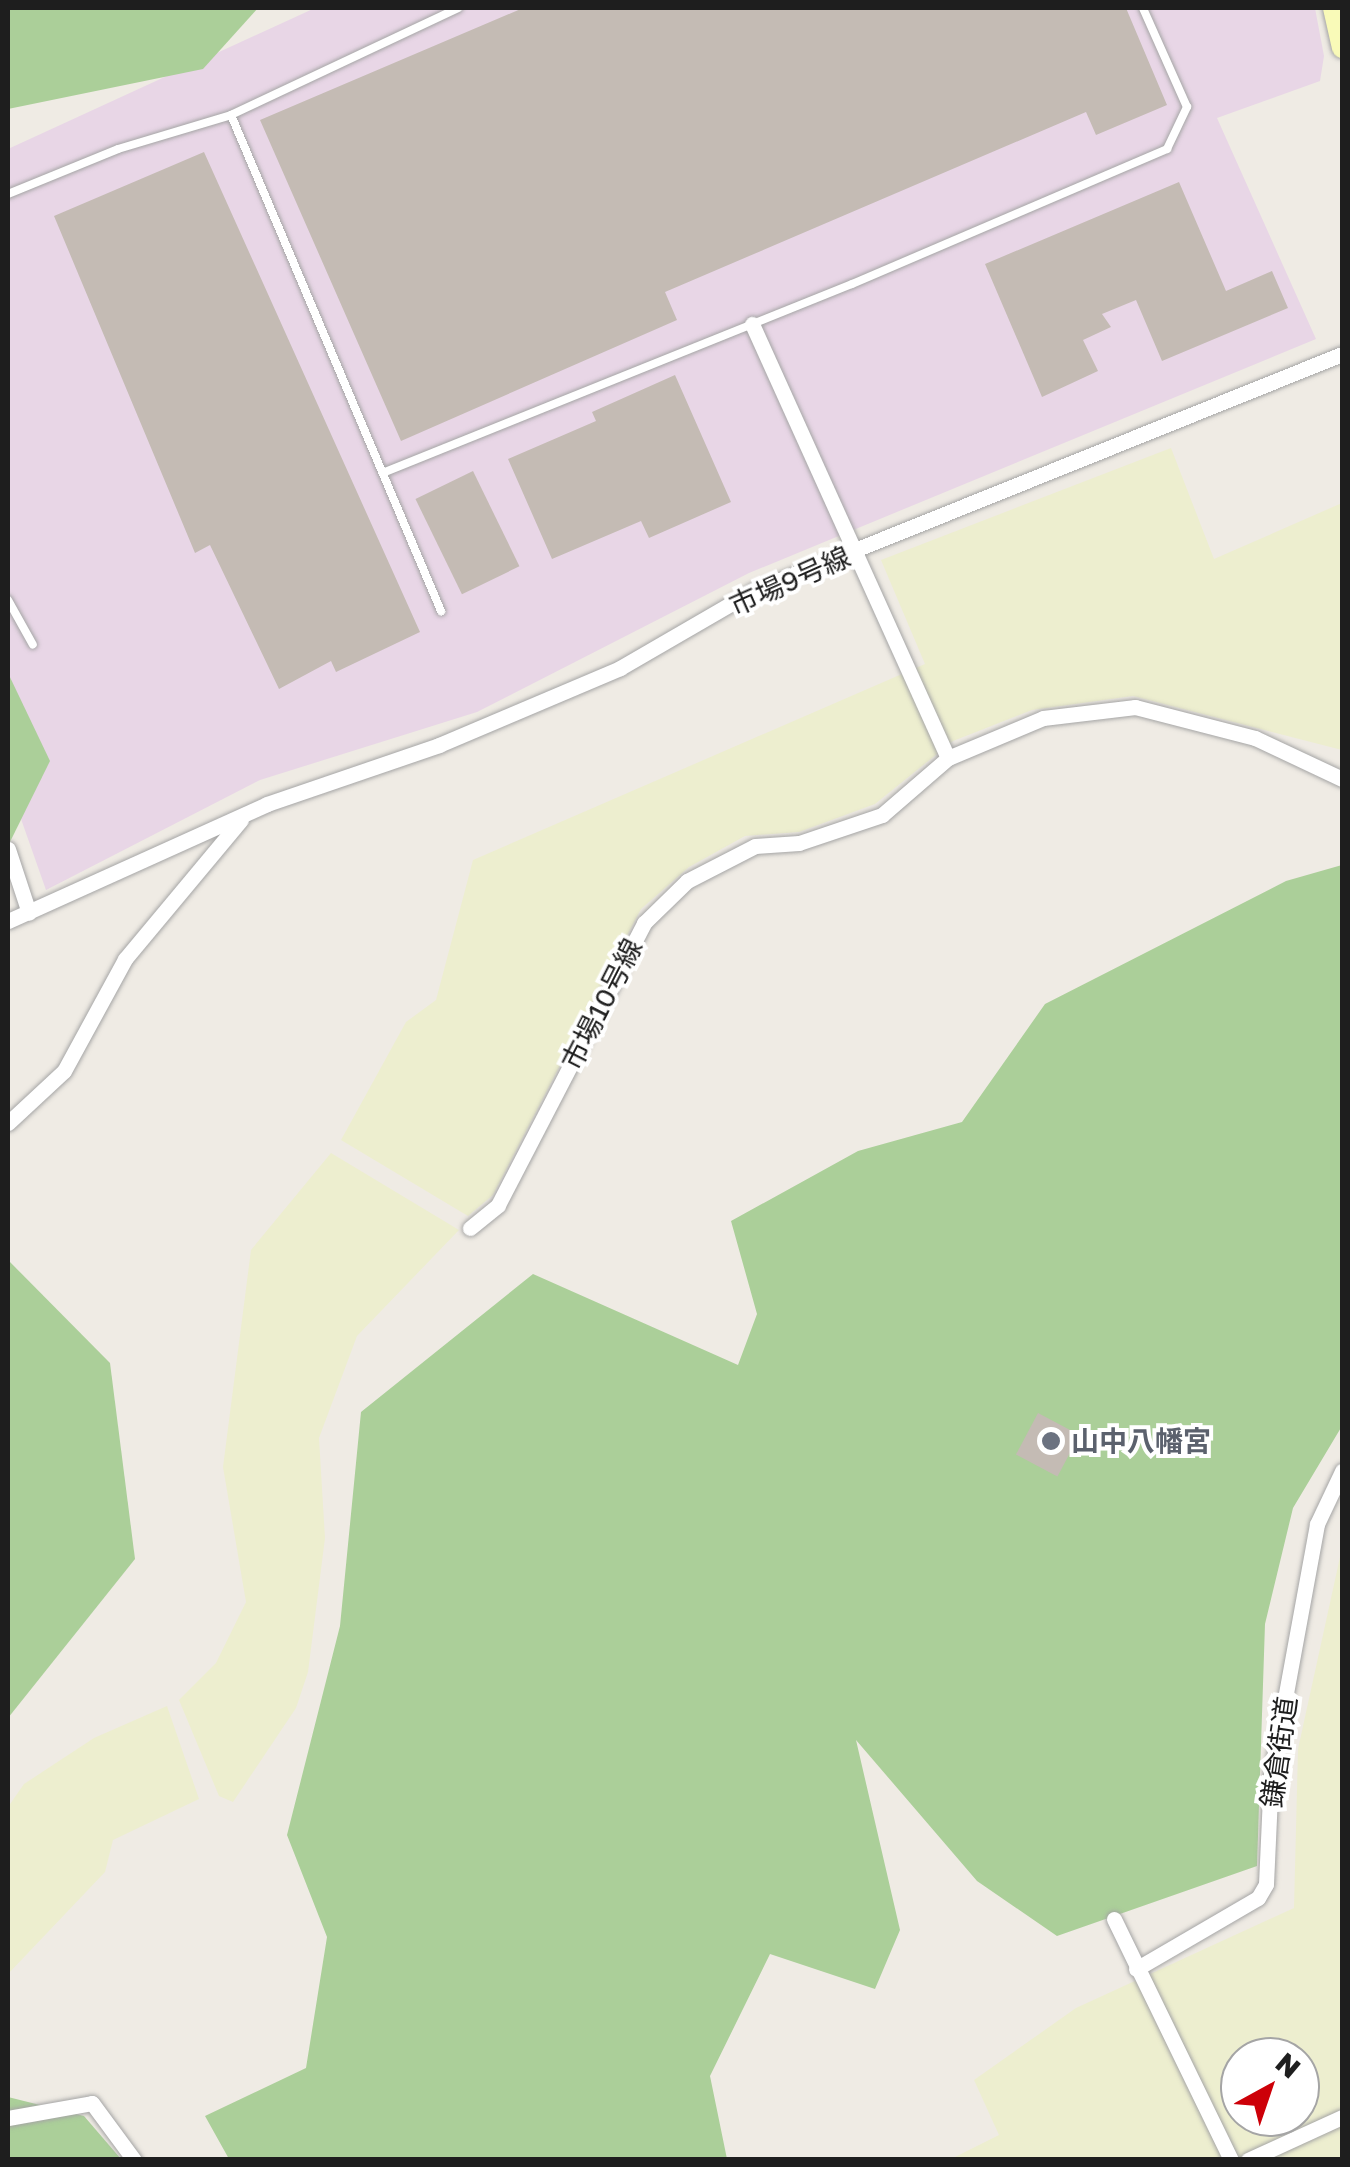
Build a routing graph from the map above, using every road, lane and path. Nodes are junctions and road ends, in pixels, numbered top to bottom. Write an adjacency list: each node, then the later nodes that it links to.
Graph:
1 (458, 8): 5 (lane)
2 (1143, 8): 7 (lane)
3 (1333, 8): 4 (main road)
4 (1342, 48)
5 (231, 115): 6 (lane); 9 (lane)
6 (8, 194)
7 (752, 324): 9 (lane); 10 (street)
8 (1342, 354): 10 (street, 市場9号線)
9 (384, 472): 12 (lane)
10 (857, 552): 14 (street); 16 (street, 市場9号線)
11 (8, 600): 13 (lane)
12 (441, 611)
13 (33, 645)
14 (948, 758): 15 (street, 市場10号線); 21 (street, 市場10号線)
15 (1342, 779)
16 (243, 817): 18 (street, 市場9号線); 20 (street)
17 (8, 849): 18 (street)
18 (30, 913): 19 (street, 市場9号線)
19 (8, 921)
20 (8, 1123)
21 (470, 1228)
22 (1342, 1471): 24 (street, 鎌倉街道)
23 (1114, 1919): 24 (street)
24 (1136, 1969): 28 (street)
25 (1342, 2117): 29 (street)
26 (8, 2118): 27 (street)
27 (134, 2160)
28 (1231, 2160)
29 (1248, 2160)

